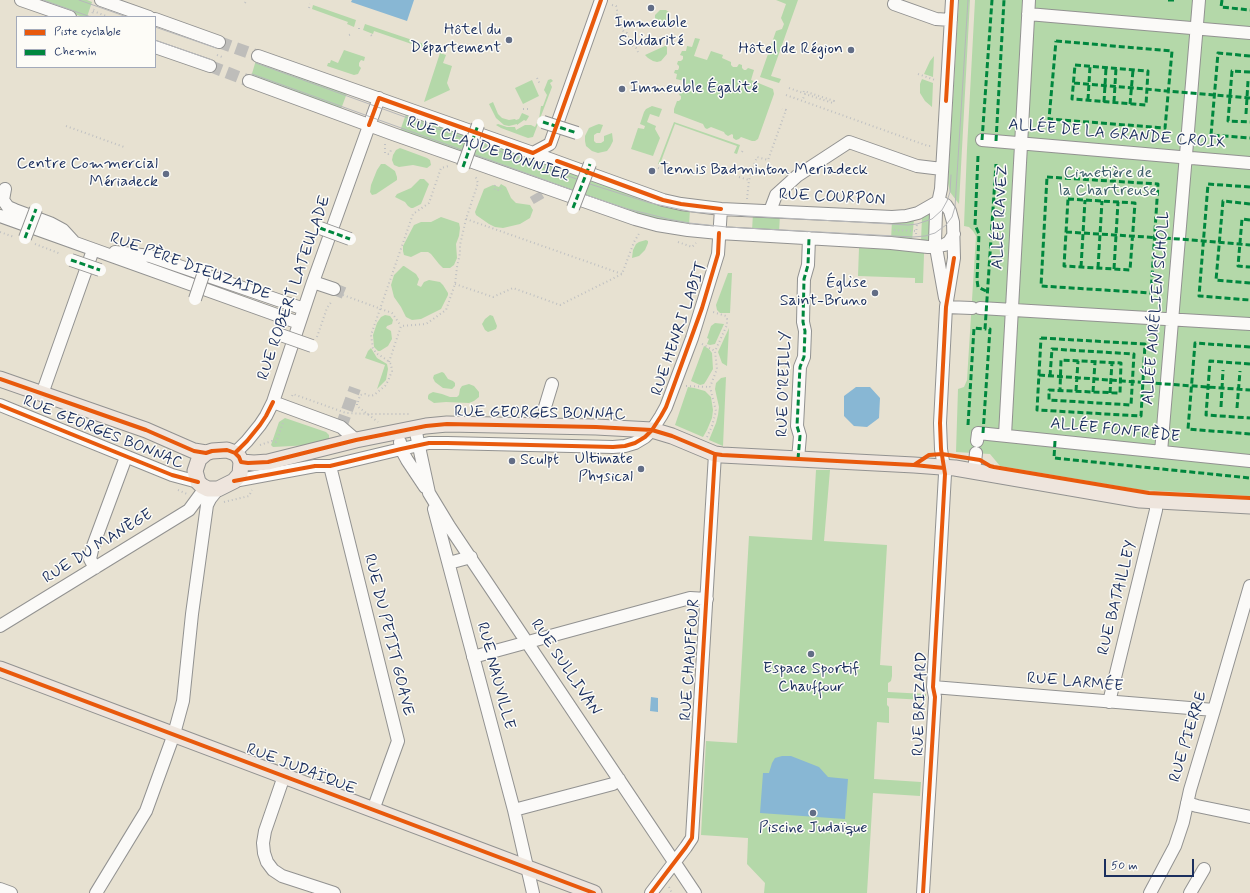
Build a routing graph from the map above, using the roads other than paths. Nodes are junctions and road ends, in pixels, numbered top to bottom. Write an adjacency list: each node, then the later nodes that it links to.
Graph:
1 (21, 0): 9 (street)
2 (101, 0): 10 (street)
3 (952, 0): 12 (street)
4 (1029, 0): 8 (street, ALLÉE RAVEZ)
5 (1199, 0): 13 (street, ALLÉE AURÉLIEN SCHOLL)
6 (607, 3): 27 (street)
7 (894, 4): 12 (street)
8 (1028, 14): 13 (street); 26 (street, ALLÉE RAVEZ)
9 (66, 16)
10 (146, 16)
11 (156, 19): 15 (street)
12 (951, 20): 34 (street)
13 (1197, 28): 14 (street); 29 (street, ALLÉE AURÉLIEN SCHOLL)
14 (1250, 33)
15 (218, 42)
16 (156, 47): 18 (street)
17 (258, 56): 20 (street, RUE CLAUDE BONNIER)
18 (210, 66)
19 (249, 81): 22 (street, RUE CLAUDE BONNIER)
20 (378, 98): 22 (street, RUE ROBERT LATEULADE); 28 (street, RUE CLAUDE BONNIER)
21 (543, 122): 24 (street, bridge)
22 (369, 125): 43 (street, RUE CLAUDE BONNIER); 54 (street, RUE ROBERT LATEULADE)
23 (478, 125): 33 (street, bridge)
24 (577, 134)
25 (982, 140): 26 (street, ALLÉE DE LA GRANDE CROIX)
26 (1021, 143): 29 (street, ALLÉE DE LA GRANDE CROIX); 59 (street, ALLÉE RAVEZ)
27 (550, 144): 28 (street); 30 (street)
28 (534, 153): 30 (street, RUE CLAUDE BONNIER)
29 (1186, 157): 31 (street, ALLÉE DE LA GRANDE CROIX); 60 (street, ALLÉE AURÉLIEN SCHOLL)
30 (557, 161): 39 (street, RUE CLAUDE BONNIER)
31 (1250, 163)
32 (590, 164): 37 (street, bridge)
33 (463, 167)
34 (942, 169): 36 (street); 40 (street)
35 (5, 189): 48 (street)
36 (938, 201): 40 (street, RUE COURPON); 44 (street); 49 (street)
37 (573, 208)
38 (36, 209): 47 (street, bridge)
39 (721, 209): 40 (street, RUE COURPON); 43 (street, RUE HENRI LABIT)
40 (770, 211)
41 (2, 215): 48 (street, RUE PÈRE DIEUZAIDE)
42 (320, 228): 46 (street, bridge)
43 (720, 233): 45 (street); 72 (street, RUE HENRI LABIT)
44 (954, 234): 49 (street); 57 (street)
45 (809, 238): 49 (street); 83 (street, RUE O'REILLY)
46 (350, 239)
47 (26, 240)
48 (75, 243): 50 (street, RUE PÈRE DIEUZAIDE)
49 (935, 247): 57 (street)
50 (94, 250): 58 (street, RUE PÈRE DIEUZAIDE); 61 (street, RUE PÈRE DIEUZAIDE); 67 (street)
51 (67, 257): 53 (street, bridge)
52 (205, 269): 56 (street, bridge)
53 (100, 270)
54 (314, 282): 55 (street); 58 (street, RUE ROBERT LATEULADE)
55 (335, 294)
56 (195, 299)
57 (946, 307): 59 (street); 86 (street, RUE BRIZARD)
58 (304, 309): 61 (street, RUE ROBERT LATEULADE)
59 (1012, 310): 60 (street); 74 (street, ALLÉE RAVEZ)
60 (1172, 320): 62 (street); 79 (street, ALLÉE AURÉLIEN SCHOLL)
61 (299, 323): 68 (street, RUE ROBERT LATEULADE)
62 (1250, 324)
63 (275, 333): 64 (street, bridge)
64 (312, 346)
65 (0, 379): 67 (main road, RUE GEORGES BONNAC)
66 (552, 384): 71 (street)
67 (42, 394): 80 (main road, RUE GEORGES BONNAC)
68 (273, 402): 75 (street); 82 (street, RUE ROBERT LATEULADE)
69 (0, 404): 81 (street, RUE GEORGES BONNAC)
70 (416, 421): 71 (main road, RUE GEORGES BONNAC); 73 (main road, RUE GEORGES BONNAC); 76 (street, RUE SULLIVAN)
71 (546, 426): 72 (main road, RUE GEORGES BONNAC)
72 (652, 430): 76 (street, RUE GEORGES BONNAC); 78 (main road, RUE GEORGES BONNAC)
73 (397, 431): 75 (main road, RUE GEORGES BONNAC); 77 (street, RUE SULLIVAN)
74 (1005, 436): 79 (street, ALLÉE FONFRÈDE); 87 (street, ALLÉE FONFRÈDE)
75 (356, 440): 82 (main road, RUE GEORGES BONNAC)
76 (419, 445): 77 (street, RUE GEORGES BONNAC); 90 (street, RUE SULLIVAN)
77 (402, 449): 85 (street, RUE GEORGES BONNAC); 90 (street, RUE SULLIVAN)
78 (708, 451): 83 (main road, RUE GEORGES BONNAC); 97 (street, RUE CHAUFFOUR)
79 (1161, 452): 84 (street, ALLÉE FONFRÈDE)
80 (206, 453): 82 (main road); 89 (main road)
81 (126, 457): 89 (street, RUE GEORGES BONNAC); 95 (street)
82 (238, 457): 88 (main road)
83 (798, 459): 86 (main road, RUE GEORGES BONNAC)
84 (1250, 461)
85 (330, 466): 88 (street, RUE GEORGES BONNAC); 109 (street, RUE DU PETIT GOAVE)
86 (944, 468): 87 (main road, RUE GEORGES BONNAC); 102 (street, RUE BRIZARD)
87 (974, 472): 91 (main road, RUE GEORGES BONNAC)
88 (234, 481): 89 (main road)
89 (208, 486): 95 (street, RUE DU MANÈGE); 105 (street)
90 (429, 493): 93 (street, RUE SULLIVAN); 94 (street, RUE NAUVILLE)
91 (1156, 501): 92 (main road, RUE GEORGES BONNAC); 103 (street, RUE BATAILLEY)
92 (1250, 506)
93 (471, 557): 94 (street); 99 (street, RUE SULLIVAN)
94 (449, 563): 100 (street, RUE NAUVILLE)
95 (95, 568): 98 (street, RUE DU MANÈGE)
96 (1250, 586): 104 (street, RUE PIERRE)
97 (706, 598): 99 (street); 112 (street, RUE CHAUFFOUR)
98 (0, 626)
99 (529, 642): 100 (street); 107 (street, RUE SULLIVAN)
100 (474, 657): 110 (street, RUE NAUVILLE)
101 (0, 669): 105 (main road, RUE JUDAÏQUE)
102 (933, 688): 103 (street, RUE LARMÉE); 123 (street, RUE BRIZARD)
103 (1109, 702): 104 (street, RUE LARMÉE)
104 (1214, 710): 108 (street, RUE PIERRE)
105 (174, 734): 106 (main road, RUE JUDAÏQUE); 117 (street)
106 (284, 776): 109 (main road, RUE JUDAÏQUE); 118 (street)
107 (619, 780): 110 (street); 112 (street, RUE SULLIVAN)
108 (1187, 802): 111 (street); 124 (street, RUE PIERRE)
109 (373, 810): 113 (main road, RUE JUDAÏQUE)
110 (514, 810): 113 (street, RUE NAUVILLE)
111 (1250, 817)
112 (675, 861): 121 (street, RUE CHAUFFOUR); 122 (street, RUE SULLIVAN)
113 (528, 868): 119 (street, RUE NAUVILLE); 120 (main road, RUE JUDAÏQUE)
114 (1204, 869): 125 (street)
115 (0, 889): 116 (street)
116 (11, 893)
117 (96, 893)
118 (334, 893)
119 (533, 893)
120 (594, 893)
121 (651, 893)
122 (695, 893)
123 (923, 893)
124 (1150, 893)
125 (1190, 893)

